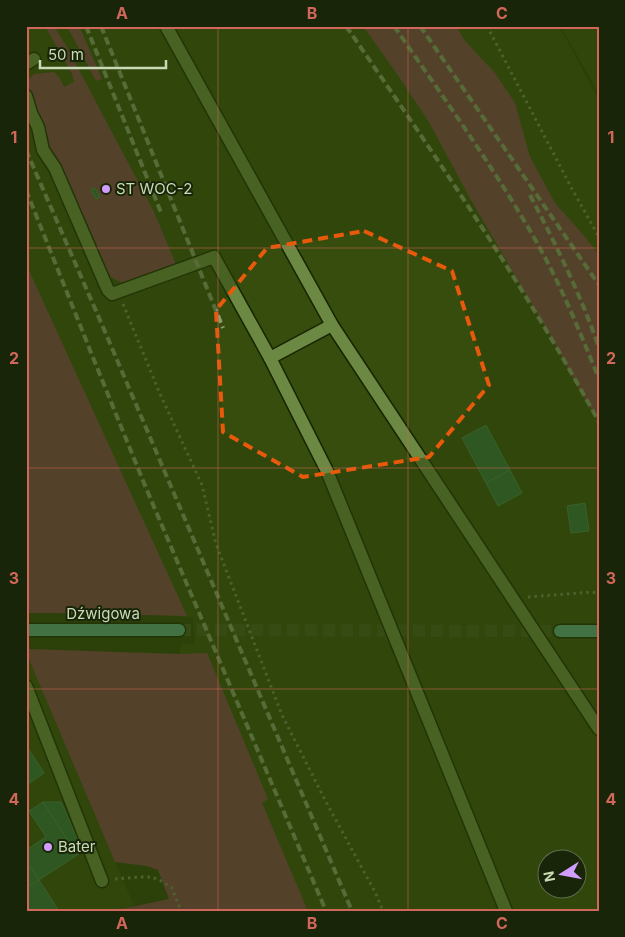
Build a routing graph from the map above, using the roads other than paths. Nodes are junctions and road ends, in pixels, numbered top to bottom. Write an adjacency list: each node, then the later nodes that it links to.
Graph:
1 (166, 26): 3 (lane)
2 (26, 96): 4 (lane)
3 (332, 325): 4 (lane); 10 (lane)
4 (270, 358): 12 (lane)
5 (26, 630): 6 (main road, Dźwigowa)
6 (179, 630)
7 (560, 631): 8 (main road)
8 (599, 631)
9 (26, 686): 11 (lane)
10 (599, 729)
11 (102, 881)
12 (506, 911)

